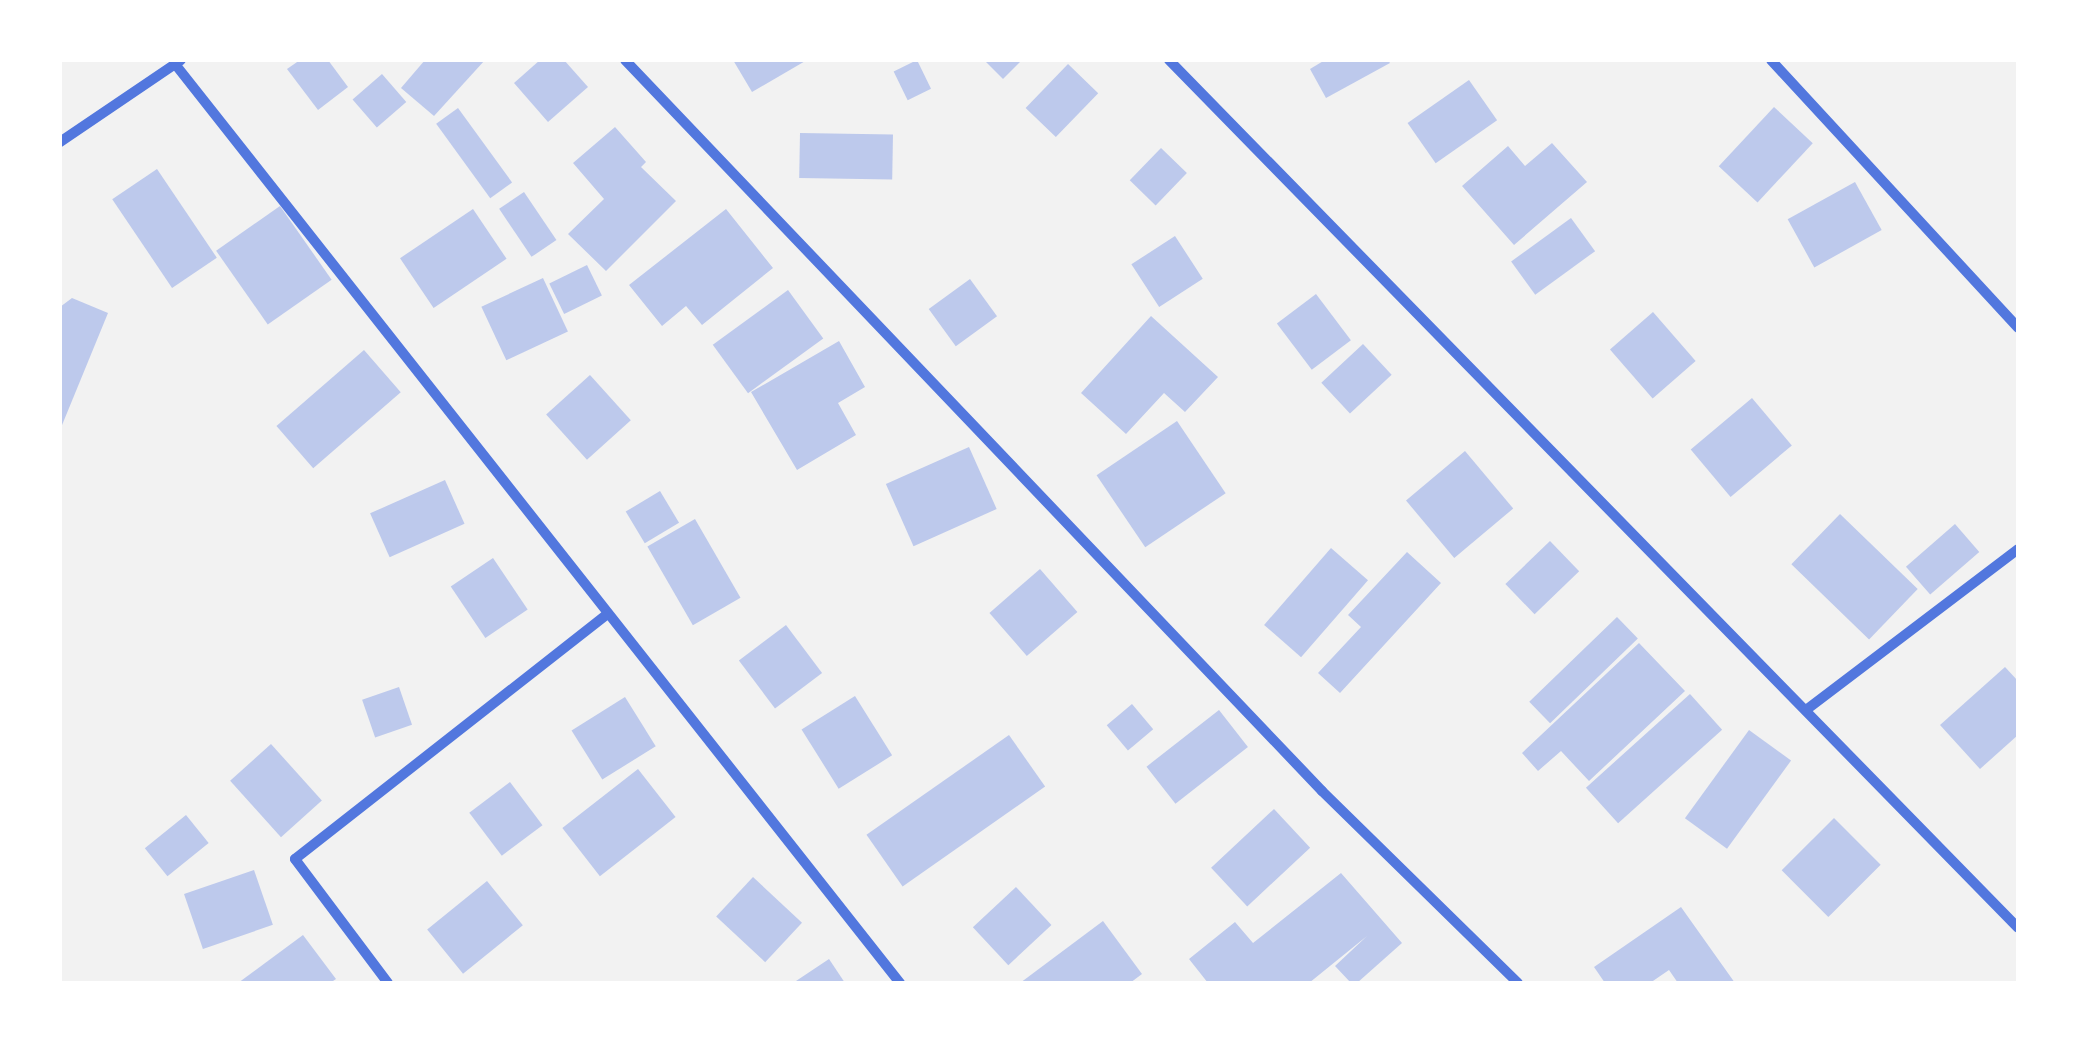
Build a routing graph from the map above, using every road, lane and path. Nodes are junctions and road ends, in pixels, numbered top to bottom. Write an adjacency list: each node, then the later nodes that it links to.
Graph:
1 (625, 60): 13 (street)
2 (1169, 60): 9 (street)
3 (1771, 60): 6 (street)
4 (178, 62): 5 (street); 8 (street)
5 (60, 142)
6 (2018, 328)
7 (2018, 549): 9 (street)
8 (608, 614): 11 (street); 12 (street)
9 (1806, 710): 10 (street)
10 (2018, 928)
11 (388, 983)
12 (900, 983)
13 (1518, 983)

